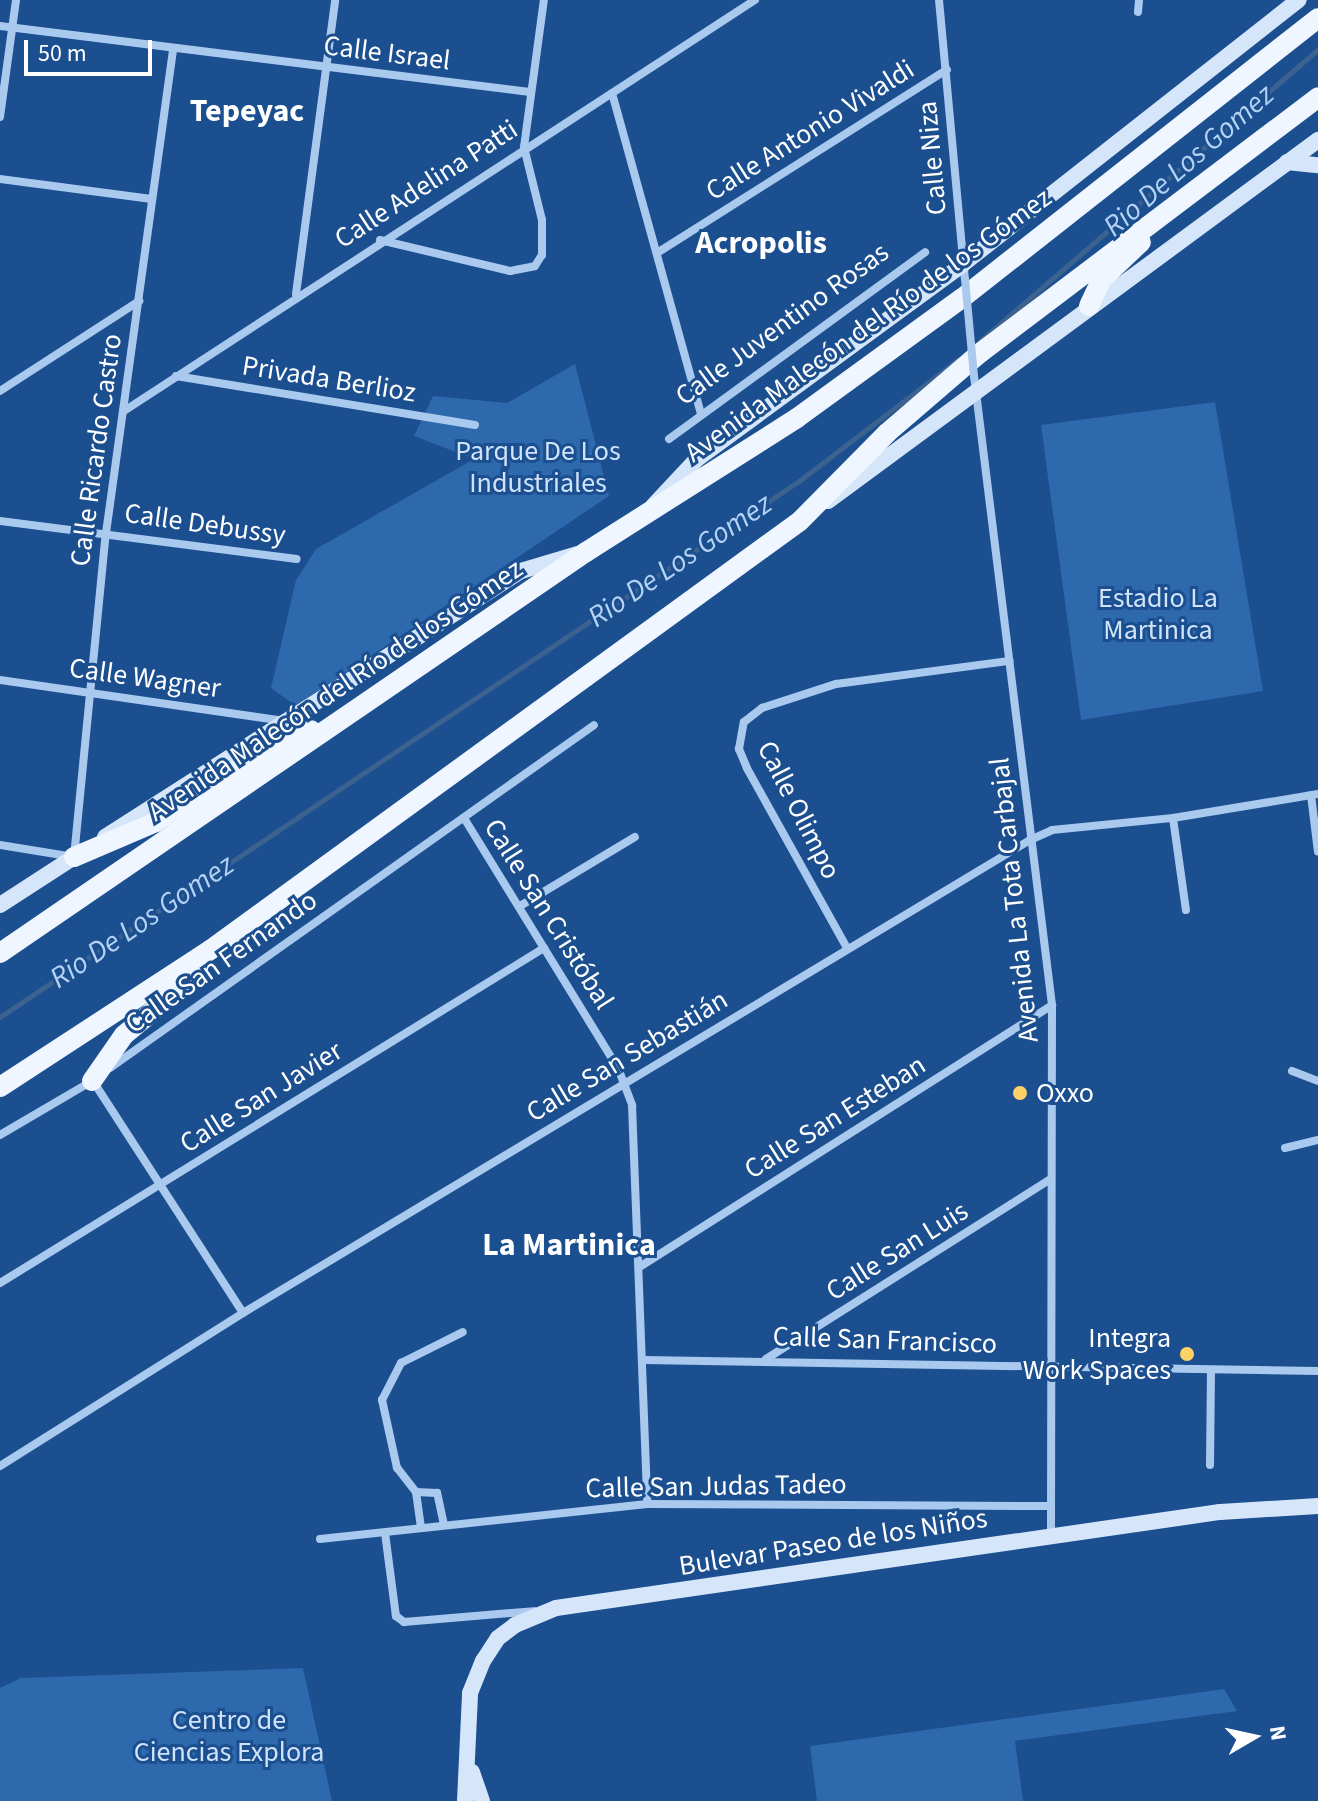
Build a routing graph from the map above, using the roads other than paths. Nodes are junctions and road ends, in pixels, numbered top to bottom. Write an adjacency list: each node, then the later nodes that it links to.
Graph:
1 (16, 0): 11 (street)
2 (335, 0): 13 (street)
3 (544, 0): 15 (street)
4 (755, 0): 16 (street, Calle Adelina Patti)
5 (939, 0): 14 (street, Calle Niza)
6 (1139, 0): 8 (street)
7 (1299, 0): 30 (street, Avenida Malecón del Río de los Gómez)
8 (1138, 12)
9 (1318, 18): 41 (main road, Avenida Malecón del Río de los Gómez)
10 (0, 26): 11 (street, Calle Israel)
11 (12, 28): 12 (street, Calle Israel); 19 (street)
12 (173, 50): 13 (street, Calle Israel); 26 (street, Calle Ricardo Castro)
13 (326, 68): 15 (street, Calle Israel); 31 (street)
14 (947, 70): 29 (street, Calle Antonio Vivaldi); 30 (street, Calle Niza)
15 (530, 92): 21 (street)
16 (612, 93): 21 (street, Calle Adelina Patti); 29 (street)
17 (1318, 97): 43 (main road)
18 (1318, 110): 33 (main road)
19 (0, 117)
20 (1318, 140): 23 (street)
21 (524, 147): 27 (street, Calle Adelina Patti); 27 (street)
22 (1318, 156): 23 (street)
23 (1287, 162): 24 (street); 33 (street)
24 (1318, 165)
25 (0, 179): 26 (street)
26 (152, 199): 32 (street, Calle Ricardo Castro)
27 (380, 240): 31 (street, Calle Adelina Patti)
28 (925, 252): 38 (street, Calle Juventino Rosas)
29 (657, 253): 38 (street)
30 (964, 272): 35 (street, Avenida La Tota Carbajal, bridge); 41 (street, Calle Juventino Rosas)
31 (296, 294): 34 (street, Calle Adelina Patti)
32 (139, 301): 36 (street); 37 (street, Calle Ricardo Castro)
33 (1089, 306): 35 (street)
34 (176, 376): 37 (street, Calle Adelina Patti); 39 (street, Privada Berlioz)
35 (974, 384): 43 (street); 47 (street, Avenida La Tota Carbajal)
36 (0, 391)
37 (124, 411): 44 (street, Calle Ricardo Castro)
38 (701, 415): 40 (street, Calle Juventino Rosas)
39 (475, 425)
40 (669, 439)
41 (647, 513): 45 (main road, Avenida Malecón del Río de los Gómez)
42 (0, 521): 44 (street, Calle Debussy)
43 (800, 521): 66 (main road)
44 (106, 533): 46 (street, Calle Debussy); 49 (street, Calle Ricardo Castro)
45 (586, 552): 50 (street); 52 (main road, Avenida Malecón del Río de los Gómez)
46 (297, 559)
47 (1009, 661): 57 (street, Avenida La Tota Carbajal); 65 (street, Calle Olimpo)
48 (0, 680): 49 (street, Calle Wagner)
49 (87, 691): 50 (street, Calle Wagner); 60 (street, Calle Ricardo Castro)
50 (284, 721): 60 (street)
51 (594, 725): 54 (street, Calle San Fernando)
52 (331, 727): 60 (main road); 67 (main road, Avenida Malecón del Río de los Gómez)
53 (1314, 794): 55 (street, Calle San Sebastián); 59 (street)
54 (464, 818): 62 (street, Calle San Cristóbal); 70 (street, Calle San Fernando)
55 (1173, 818): 57 (street, Calle San Sebastián); 63 (street)
56 (635, 837): 62 (street)
57 (1030, 840): 65 (street, Calle San Sebastián); 68 (street, Avenida La Tota Carbajal)
58 (0, 845): 60 (street)
59 (1318, 852)
60 (74, 857): 61 (street)
61 (0, 905)
62 (520, 906): 64 (street, Calle San Cristóbal)
63 (1186, 910)
64 (544, 948): 72 (street, Calle San Cristóbal); 78 (street, Calle San Javier)
65 (847, 948): 72 (street, Calle San Sebastián)
66 (210, 950): 70 (main road); 73 (main road)
67 (0, 953)
68 (1052, 1005): 77 (street, Avenida La Tota Carbajal); 79 (street, Calle San Esteban)
69 (1292, 1071): 71 (street)
70 (92, 1081): 74 (street, Calle San Fernando); 78 (street)
71 (1318, 1081)
72 (626, 1083): 79 (street, Calle San Cristóbal); 81 (street, Calle San Sebastián)
73 (0, 1087)
74 (0, 1135)
75 (1318, 1140): 76 (street)
76 (1285, 1148)
77 (1051, 1179): 83 (street, Calle San Luis); 85 (street, Avenida La Tota Carbajal)
78 (160, 1185): 80 (street, Calle San Javier); 81 (street)
79 (641, 1266): 84 (street, Calle San Cristóbal)
80 (0, 1283)
81 (243, 1313): 89 (street, Calle San Sebastián)
82 (463, 1332): 90 (street)
83 (765, 1359): 84 (street, Calle San Francisco); 85 (street, Calle San Francisco)
84 (644, 1360): 91 (street, Calle San Cristóbal)
85 (1050, 1367): 86 (street, Calle San Francisco); 92 (street, Avenida La Tota Carbajal)
86 (1211, 1370): 87 (street, Calle San Francisco); 88 (street)
87 (1318, 1371)
88 (1210, 1465)
89 (0, 1466)
90 (416, 1492): 94 (street); 95 (street)
91 (647, 1504): 92 (street, Calle San Judas Tadeo); 94 (street, Calle San Judas Tadeo)
92 (1049, 1506): 97 (street, Avenida La Tota Carbajal)
93 (1318, 1506): 97 (street, Bulevar Paseo de los Niños)
94 (444, 1525): 95 (street, Calle San Judas Tadeo)
95 (421, 1528): 96 (street, Calle San Judas Tadeo)
96 (385, 1533): 98 (street, Calle San Judas Tadeo); 99 (street)
97 (1051, 1535): 99 (street, Bulevar Paseo de los Niños)
98 (320, 1539)
99 (556, 1608): 100 (street, Bulevar Paseo de los Niños)
100 (471, 1767): 101 (street, Bulevar Paseo de los Niños); 102 (street, Bulevar Paseo de los Niños)
101 (465, 1801)
102 (482, 1801)

